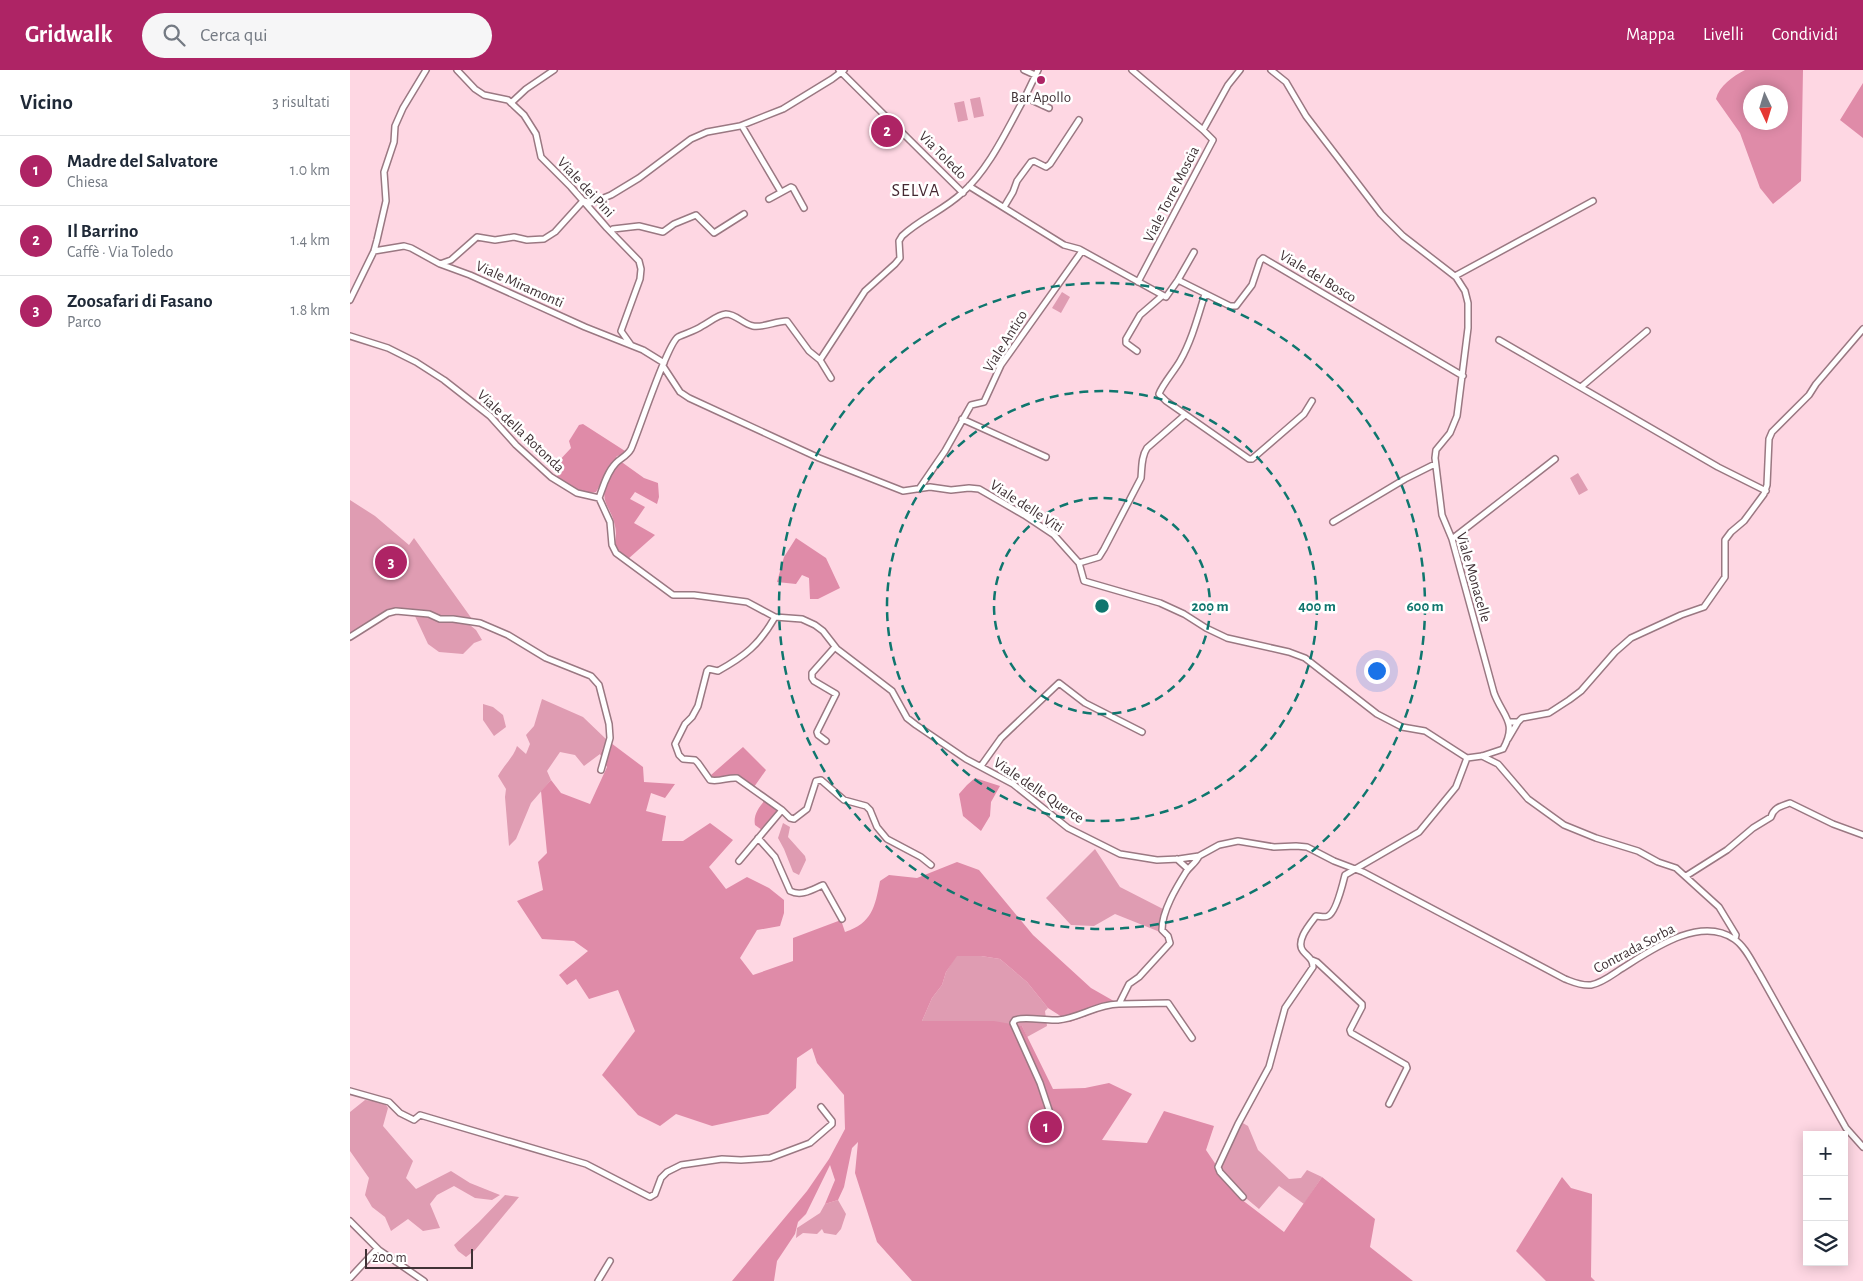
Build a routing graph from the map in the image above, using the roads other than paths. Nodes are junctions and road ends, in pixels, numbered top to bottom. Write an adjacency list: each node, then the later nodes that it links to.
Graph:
1 (426, 70): 26 (street)
2 (457, 70): 11 (street, Viale dei Pini)
3 (554, 70): 11 (street)
4 (1024, 70): 9 (street)
5 (1132, 70): 15 (street)
6 (1240, 70): 15 (street, Viale Torre Moscia)
7 (1271, 70): 30 (street)
8 (841, 71): 14 (street); 18 (street, Via Toledo)
9 (1036, 73): 10 (street)
10 (1026, 98): 12 (street); 16 (street)
11 (511, 103): 20 (street, Viale dei Pini)
12 (1049, 108)
13 (1079, 120): 22 (street)
14 (742, 126): 17 (street); 20 (street)
15 (1203, 130): 32 (street, Viale Torre Moscia)
16 (969, 186): 18 (street); 22 (street)
17 (781, 192): 19 (street); 23 (street)
18 (963, 193): 44 (street)
19 (769, 199)
20 (584, 201): 25 (street, Viale dei Pini); 29 (street)
21 (1593, 201): 30 (street)
22 (1004, 207): 27 (street)
23 (804, 208)
24 (744, 214): 25 (street)
25 (611, 232): 42 (street, Viale dei Pini)
26 (374, 251): 29 (street, Viale Miramonti); 34 (street)
27 (1082, 251): 32 (street); 51 (street, Viale Antico)
28 (1194, 252): 31 (street)
29 (440, 264): 42 (street, Viale Miramonti)
30 (1455, 276): 46 (street, Viale Monacelle)
31 (1178, 280): 35 (street, Viale del Bosco); 36 (street)
32 (1138, 282): 36 (street)
33 (350, 286): 34 (street)
34 (357, 287): 37 (street)
35 (1205, 294): 46 (street, Viale del Bosco); 50 (street)
36 (1162, 296): 43 (street)
37 (350, 300)
38 (1863, 330): 56 (street)
39 (1647, 332): 48 (street)
40 (350, 336): 57 (street, Viale della Rotonda)
41 (1499, 340): 48 (street)
42 (631, 345): 45 (street, Viale Miramonti)
43 (1137, 351)
44 (820, 360): 45 (street); 47 (street)
45 (664, 362): 55 (street, Viale delle Viti); 57 (street)
46 (1463, 376): 54 (street, Viale Monacelle)
47 (831, 378)
48 (1581, 387): 56 (street)
49 (1312, 401): 50 (street)
50 (1185, 415): 60 (street)
51 (962, 419): 52 (street); 55 (street, Viale Antico)
52 (1046, 457)
53 (1555, 459): 59 (street)
54 (1435, 464): 58 (street); 59 (street, Viale Monacelle)
55 (919, 489): 60 (street, Viale delle Viti)
56 (1766, 491): 65 (street)
57 (599, 498): 61 (street, Viale delle Querce)
58 (1333, 522)
59 (1452, 539): 64 (street, Viale Monacelle)
60 (1079, 563): 71 (street, Viale delle Viti)
61 (775, 617): 63 (street, Viale delle Querce); 75 (street)
62 (350, 637): 74 (street)
63 (835, 647): 68 (street); 73 (street, Viale delle Querce)
64 (1509, 722): 65 (street); 67 (street)
65 (1518, 722): 67 (street)
66 (1142, 732): 73 (street, Viale delle Querce)
67 (1508, 739): 69 (street)
68 (826, 741)
69 (1503, 749): 70 (street); 72 (street)
70 (1482, 756): 71 (street); 72 (street)
71 (1467, 758): 82 (street)
72 (1498, 764): 84 (street)
73 (981, 766): 79 (street, Viale delle Querce)
74 (600, 770)
75 (782, 810): 77 (street); 81 (street)
76 (1863, 835): 84 (street)
77 (758, 838): 80 (street); 85 (street)
78 (1199, 856): 79 (street, Viale delle Querce); 82 (street, Viale delle Querce); 83 (street)
79 (1177, 859): 83 (street)
80 (739, 861)
81 (931, 865)
82 (1356, 868): 86 (street, Contrada Sorba); 87 (street)
83 (1188, 869): 88 (street)
84 (1686, 876): 86 (street)
85 (842, 919)
86 (1735, 939): 94 (street)
87 (1311, 959): 91 (street); 95 (street)
88 (1119, 1004): 89 (street); 93 (street)
89 (1192, 1038)
90 (350, 1091): 92 (street)
91 (1389, 1104)
92 (821, 1108)
93 (1052, 1119)
94 (1863, 1147)
95 (1243, 1197)
96 (350, 1221): 97 (street)
97 (377, 1248): 99 (street); 100 (street)
98 (610, 1261): 101 (street)
99 (350, 1278)
100 (424, 1281)
101 (598, 1281)

